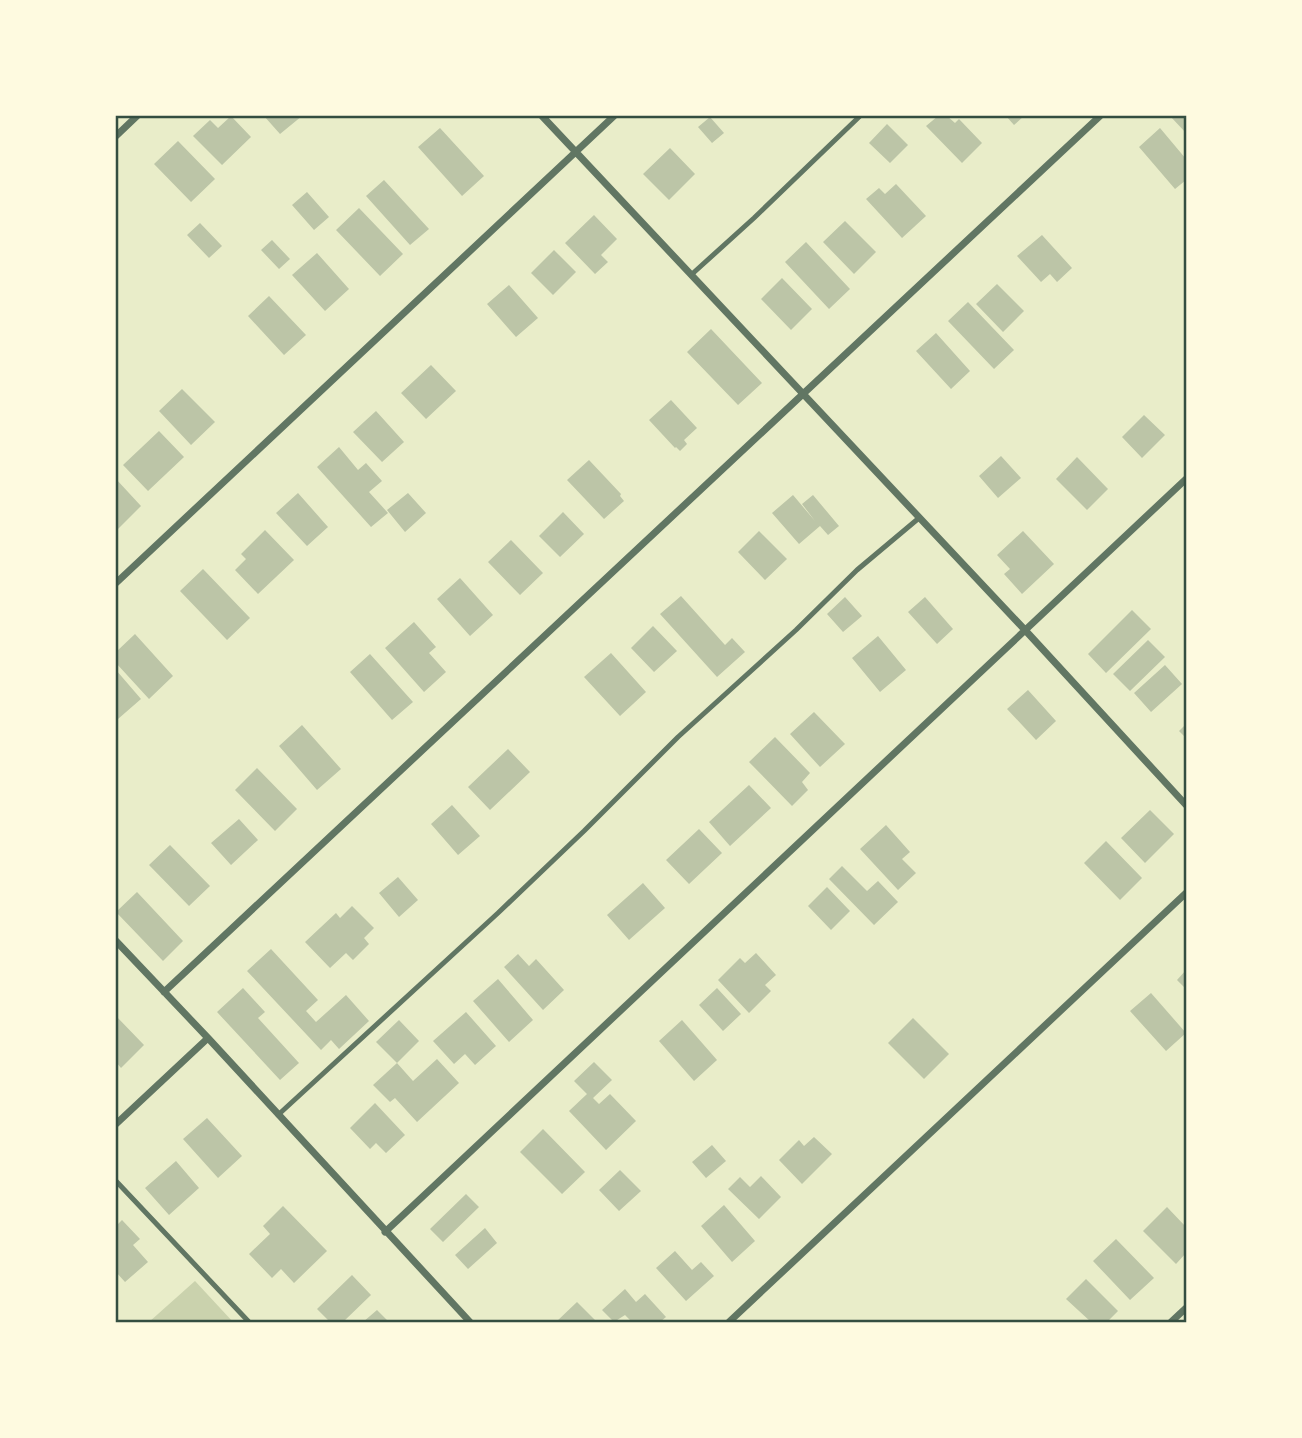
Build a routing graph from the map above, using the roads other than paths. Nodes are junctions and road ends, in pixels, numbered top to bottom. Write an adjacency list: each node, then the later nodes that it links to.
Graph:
1 (137, 116): 6 (street)
2 (542, 116): 7 (street)
3 (614, 116): 7 (street)
4 (860, 116): 8 (lane)
5 (1100, 116): 9 (street)
6 (116, 136)
7 (576, 153): 8 (street); 12 (street)
8 (691, 275): 9 (street)
9 (803, 394): 11 (street); 17 (street)
10 (1186, 479): 13 (street)
11 (919, 518): 13 (street); 19 (lane)
12 (116, 583)
13 (1025, 630): 14 (street); 22 (street)
14 (1186, 805)
15 (1186, 893): 26 (street)
16 (116, 941): 17 (street)
17 (164, 992): 18 (street)
18 (208, 1038): 19 (street); 20 (street)
19 (278, 1115): 22 (street)
20 (116, 1124)
21 (116, 1181): 24 (lane)
22 (385, 1232): 25 (street)
23 (1186, 1308): 27 (street)
24 (249, 1322)
25 (470, 1322)
26 (729, 1322)
27 (1171, 1322)

